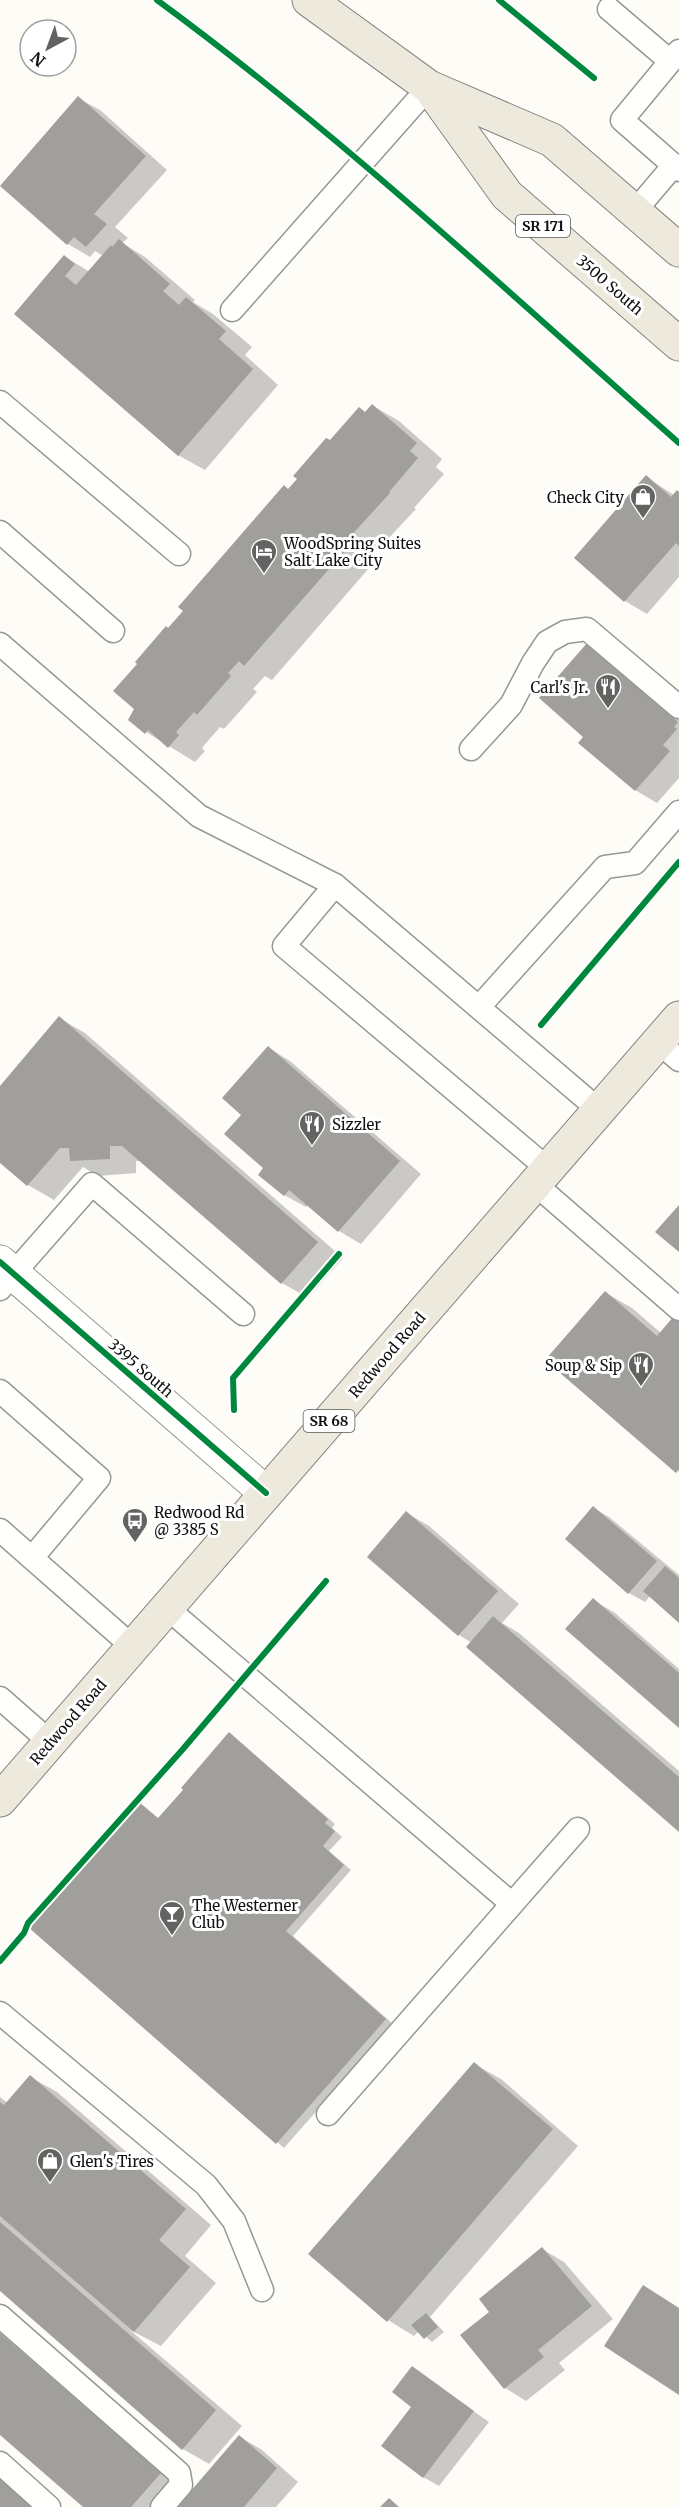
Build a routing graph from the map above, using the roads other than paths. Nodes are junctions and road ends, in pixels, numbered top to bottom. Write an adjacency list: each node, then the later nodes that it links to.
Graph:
1 (309, 0): 4 (main road, 3500 South / SR 171)
2 (607, 3): 3 (lane)
3 (675, 56): 5 (lane)
4 (429, 87): 6 (main road, 3500 South / SR 171); 8 (lane); 9 (main road, 3500 South / SR 171)
5 (676, 168): 6 (lane)
6 (635, 211): 7 (main road, 3500 South / SR 171)
7 (679, 250)
8 (231, 310)
9 (679, 344)
10 (0, 402): 12 (lane)
11 (0, 532): 13 (lane)
12 (179, 554)
13 (112, 631)
14 (0, 644): 18 (lane)
15 (679, 707): 16 (lane)
16 (471, 749)
17 (679, 812): 19 (lane)
18 (334, 885): 19 (lane); 23 (lane)
19 (479, 1007): 22 (lane)
20 (679, 1018): 21 (main road, Redwood Road / SR 68)
21 (669, 1051): 22 (main road, Redwood Road / SR 68)
22 (599, 1110): 23 (main road, Redwood Road / SR 68)
23 (541, 1176): 25 (lane); 28 (main road, Redwood Road / SR 68)
24 (4, 1275): 26 (lane); 28 (street, 3395 South)
25 (679, 1309)
26 (243, 1314)
27 (0, 1391): 30 (lane)
28 (266, 1493): 31 (main road, Redwood Road / SR 68)
29 (0, 1530): 30 (lane)
30 (32, 1558): 32 (lane)
31 (167, 1608): 32 (main road, Redwood Road / SR 68); 37 (lane)
32 (133, 1647): 34 (main road, Redwood Road / SR 68)
33 (0, 1698): 34 (lane)
34 (50, 1742): 35 (main road, Redwood Road / SR 68)
35 (0, 1800)
36 (578, 1828): 37 (lane)
37 (513, 1904): 39 (lane)
38 (0, 2013): 40 (lane)
39 (328, 2114)
40 (262, 2290)
41 (0, 2316): 44 (lane)
42 (0, 2463): 43 (lane)
43 (49, 2507)
44 (162, 2507)

